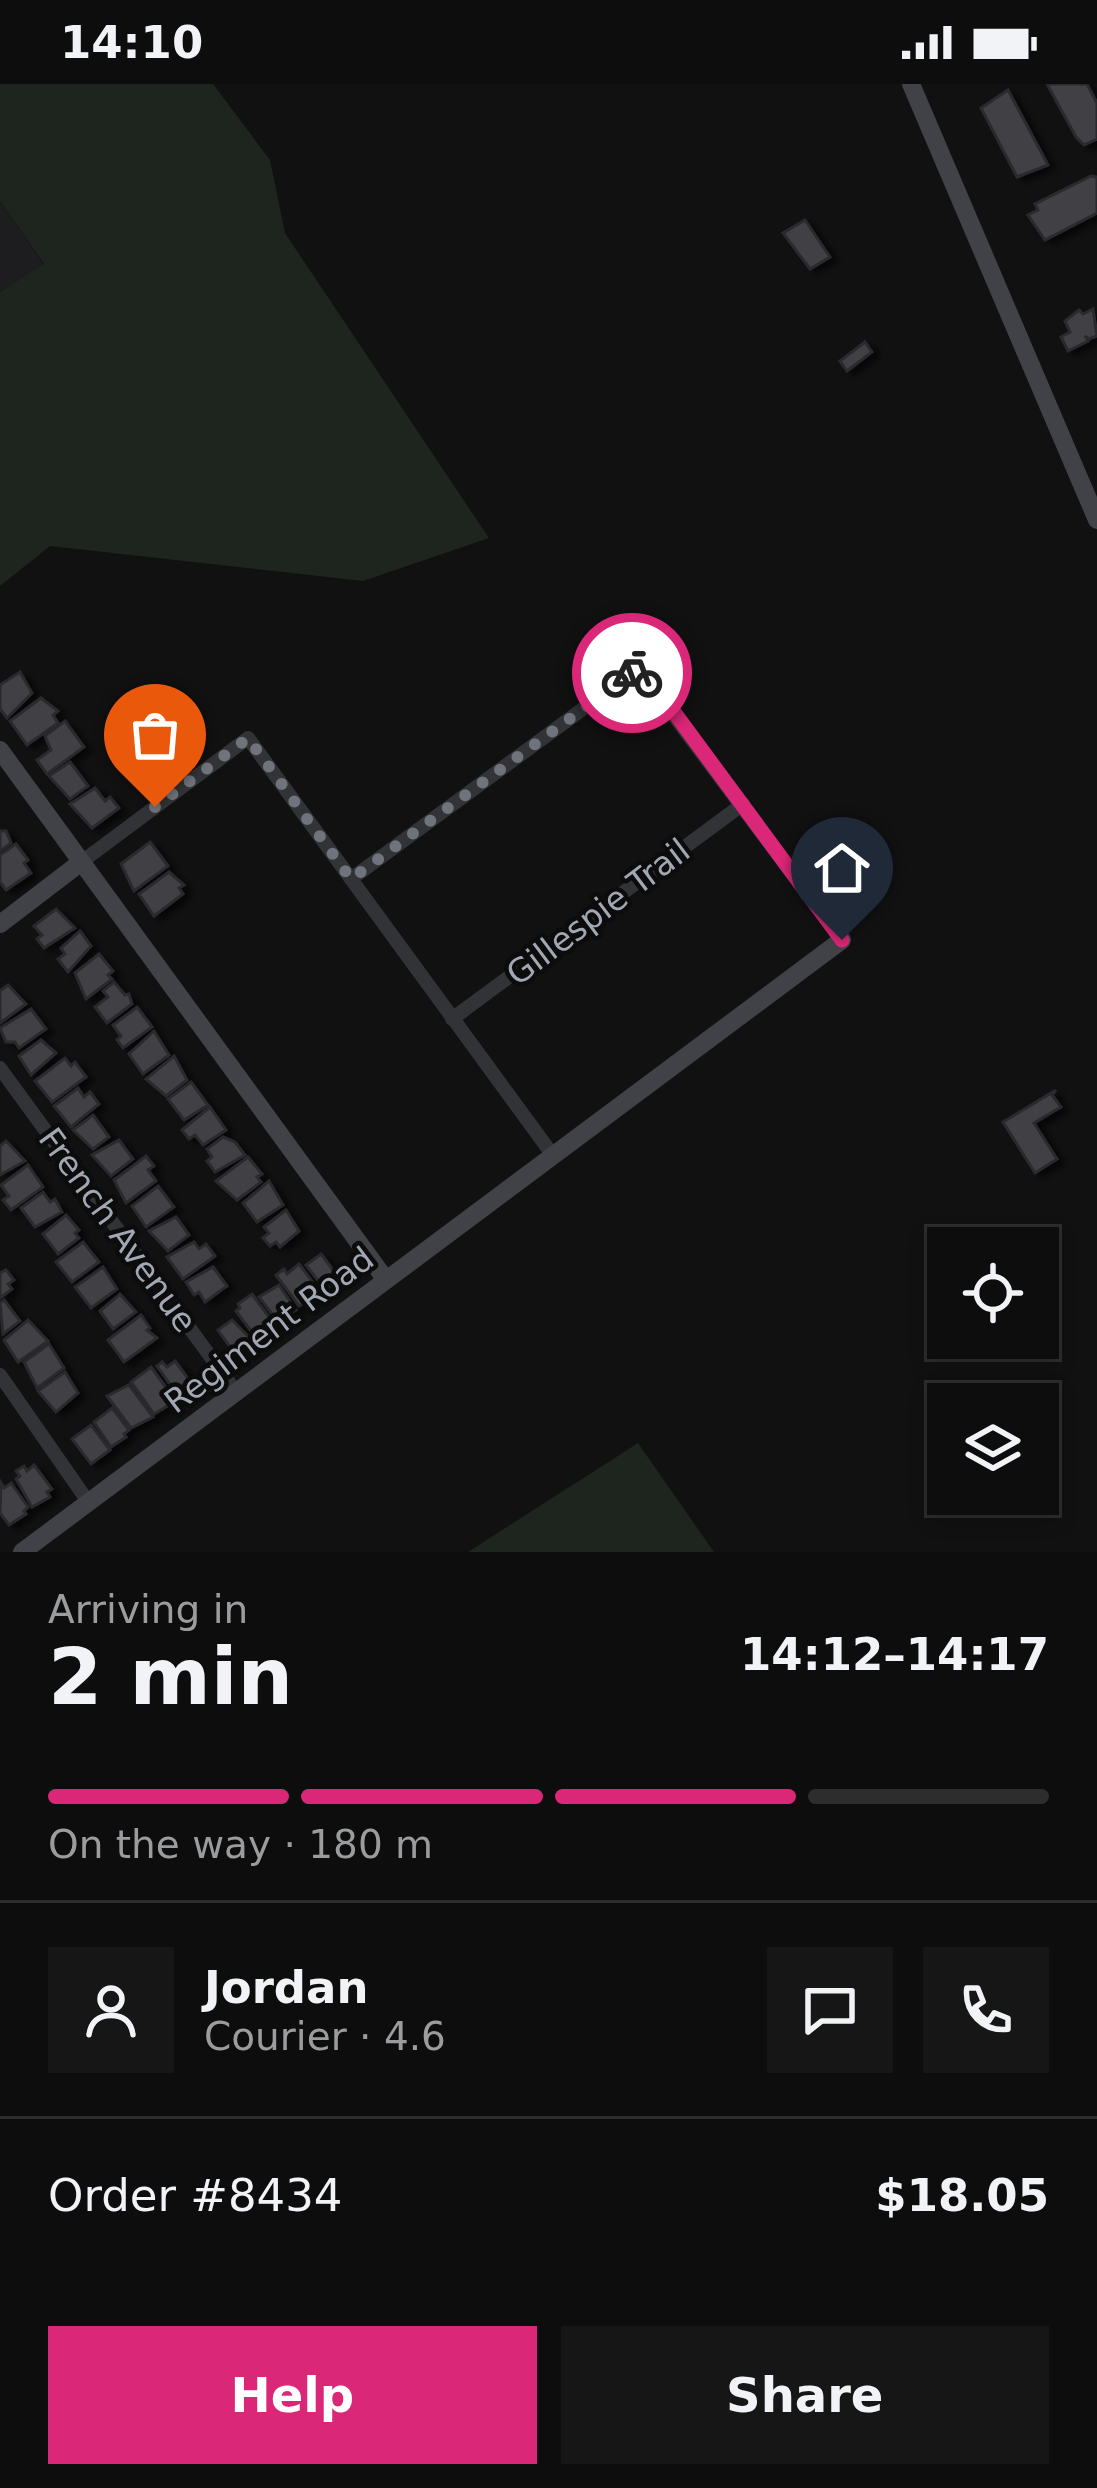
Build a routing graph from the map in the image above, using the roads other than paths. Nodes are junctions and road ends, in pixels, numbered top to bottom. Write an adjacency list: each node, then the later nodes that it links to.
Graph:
1 (911, 84): 2 (street)
2 (1097, 520)
3 (0, 750): 5 (street)
4 (743, 804): 6 (street); 8 (street); 9 (street, Gillespie Trail)
5 (80, 863): 6 (street); 7 (street); 12 (street)
6 (351, 879): 9 (street)
7 (0, 925)
8 (842, 940): 11 (street, Regiment Road)
9 (452, 1019): 11 (street)
10 (0, 1068): 14 (street, French Avenue)
11 (552, 1154): 12 (street, Regiment Road)
12 (386, 1280): 14 (street, Regiment Road)
13 (0, 1375): 15 (street)
14 (237, 1393): 15 (street, Regiment Road)
15 (89, 1503): 16 (street, Regiment Road)
16 (22, 1552)

